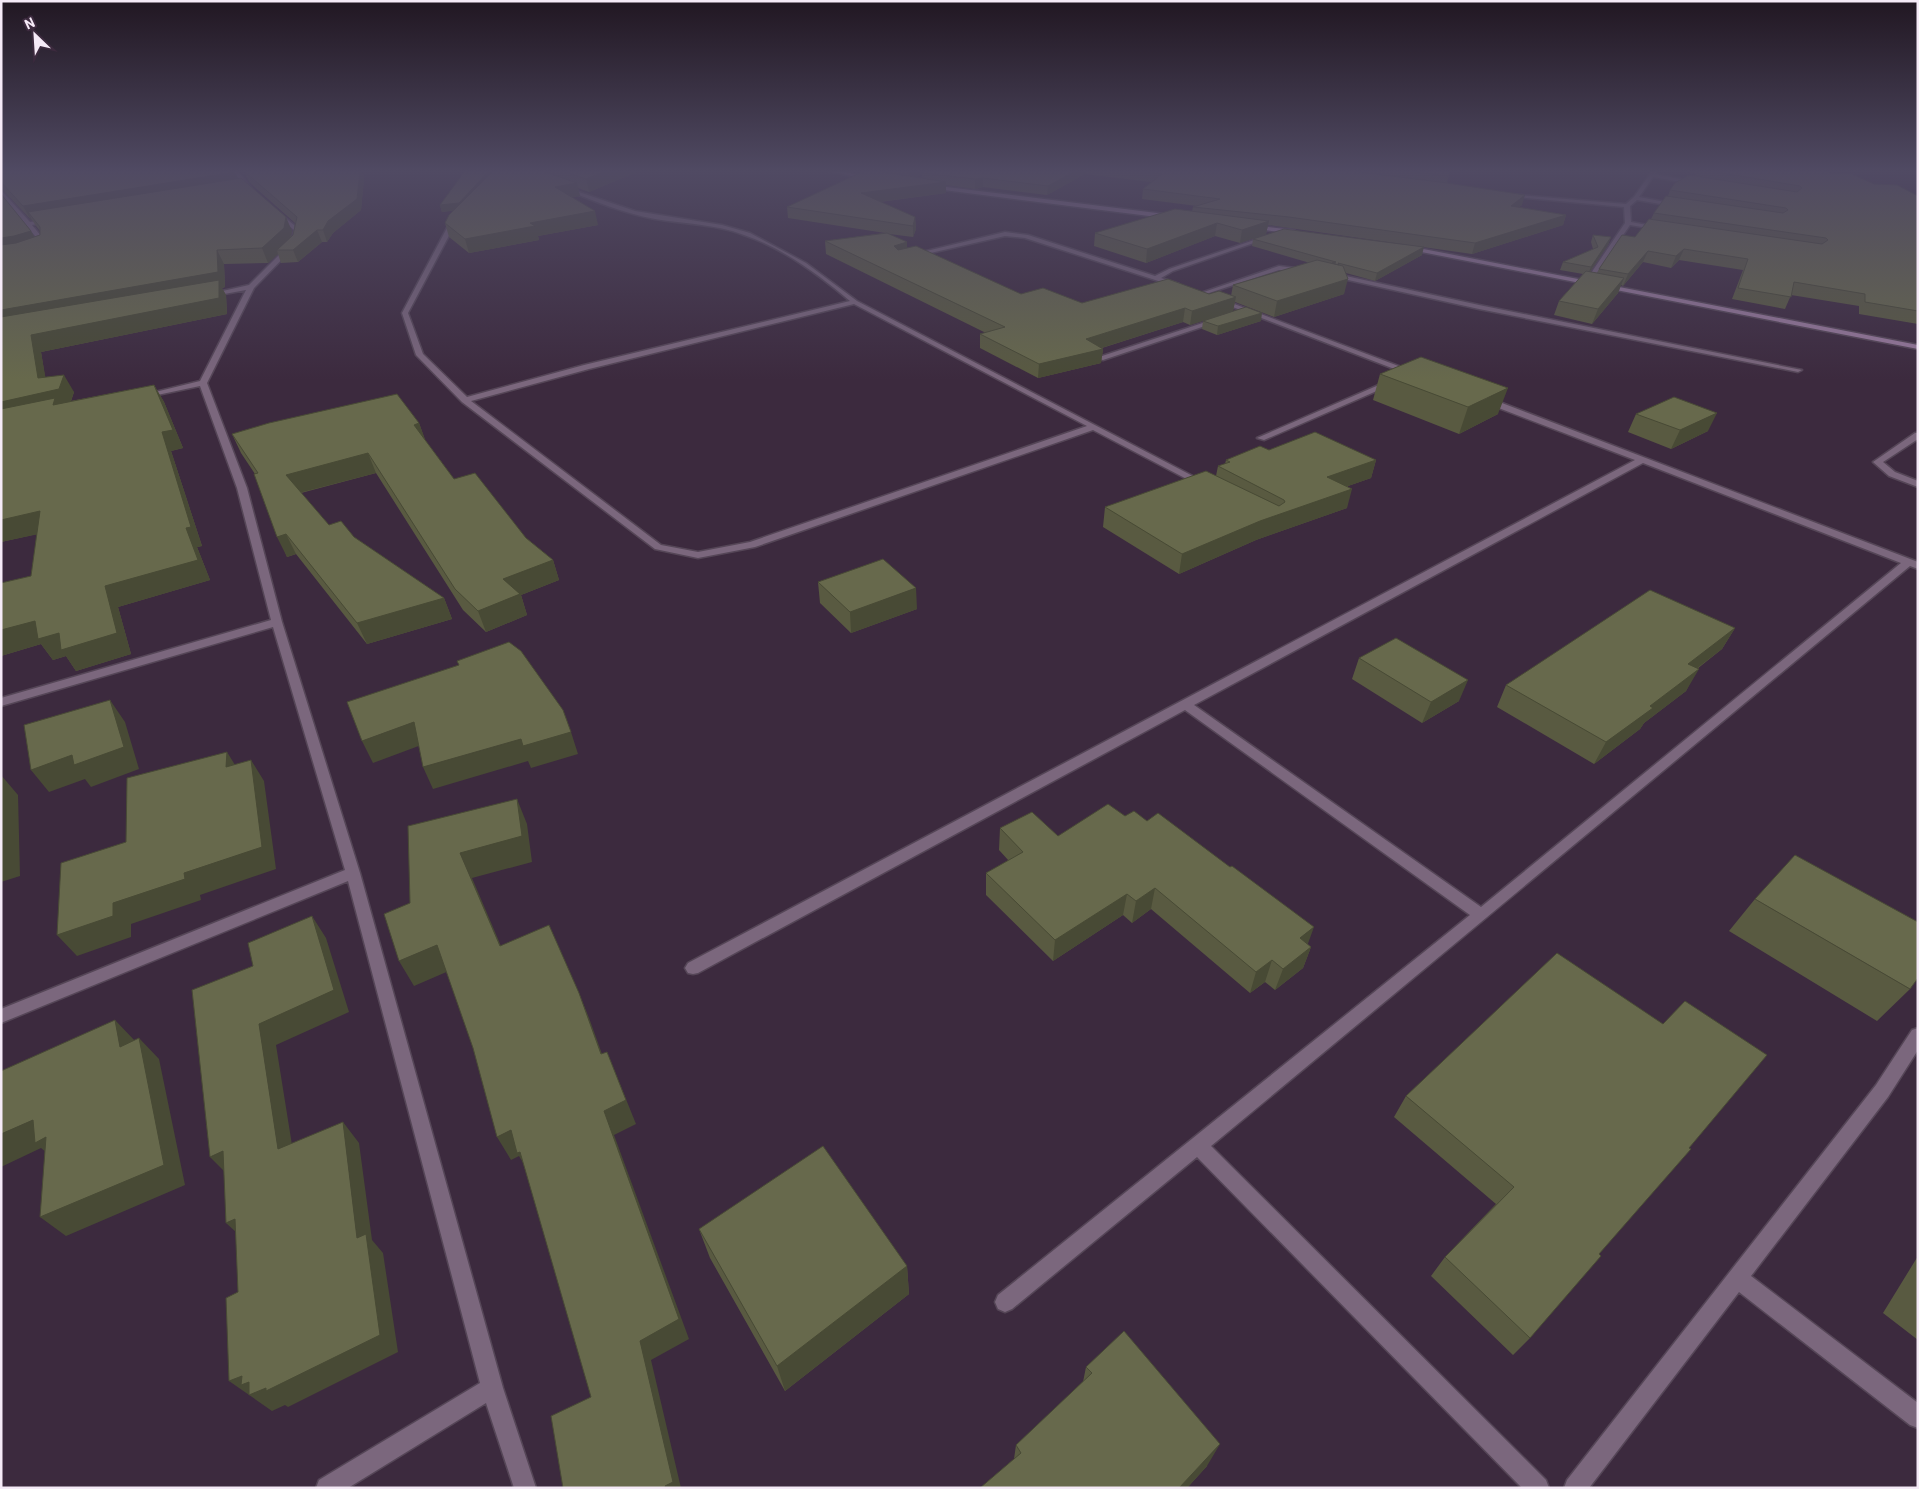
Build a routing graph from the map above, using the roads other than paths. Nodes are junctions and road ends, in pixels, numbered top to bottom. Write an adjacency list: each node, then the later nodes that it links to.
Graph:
1 (43, 240): 10 (street)
2 (295, 240): 16 (street)
3 (443, 240): 33 (street)
4 (760, 240): 19 (street)
5 (976, 240): 11 (street)
6 (1040, 240): 14 (street)
7 (1258, 240): 14 (street)
8 (1616, 240): 15 (street)
9 (1399, 247): 15 (street)
10 (38, 249)
11 (908, 256)
12 (1316, 272): 17 (street)
13 (1326, 274): 25 (street)
14 (1155, 278): 17 (street)
15 (1588, 282): 23 (street)
16 (251, 287): 18 (street); 30 (street)
17 (1193, 291): 20 (street)
18 (203, 295)
19 (854, 302): 33 (street); 34 (street)
20 (1246, 311): 21 (street); 26 (street)
21 (1237, 314)
22 (1228, 317): 24 (street)
23 (1918, 347)
24 (1100, 358)
25 (1798, 370)
26 (1414, 373): 27 (street); 28 (street)
27 (1423, 376)
28 (1405, 377)
29 (1396, 381): 36 (street)
30 (204, 383): 32 (street); 41 (street)
31 (1476, 396): 37 (street)
32 (136, 398)
33 (465, 400): 34 (street)
34 (1093, 427): 39 (street)
35 (1918, 435): 38 (street)
36 (1261, 438)
37 (1642, 460): 40 (street); 43 (street)
38 (1918, 484)
39 (1214, 489)
40 (1913, 564): 45 (street)
41 (277, 622): 42 (street); 44 (street)
42 (1, 702)
43 (1185, 704): 45 (street); 46 (street)
44 (353, 873): 47 (street); 52 (street)
45 (1481, 915): 49 (street)
46 (693, 968)
47 (1, 1016)
48 (1918, 1035): 50 (street)
49 (1198, 1145): 51 (street); 56 (street)
50 (1737, 1278): 53 (street); 57 (street)
51 (1005, 1302)
52 (492, 1388): 54 (street); 55 (street)
53 (1918, 1417)
54 (326, 1488)
55 (525, 1488)
56 (1538, 1488)
57 (1575, 1488)

